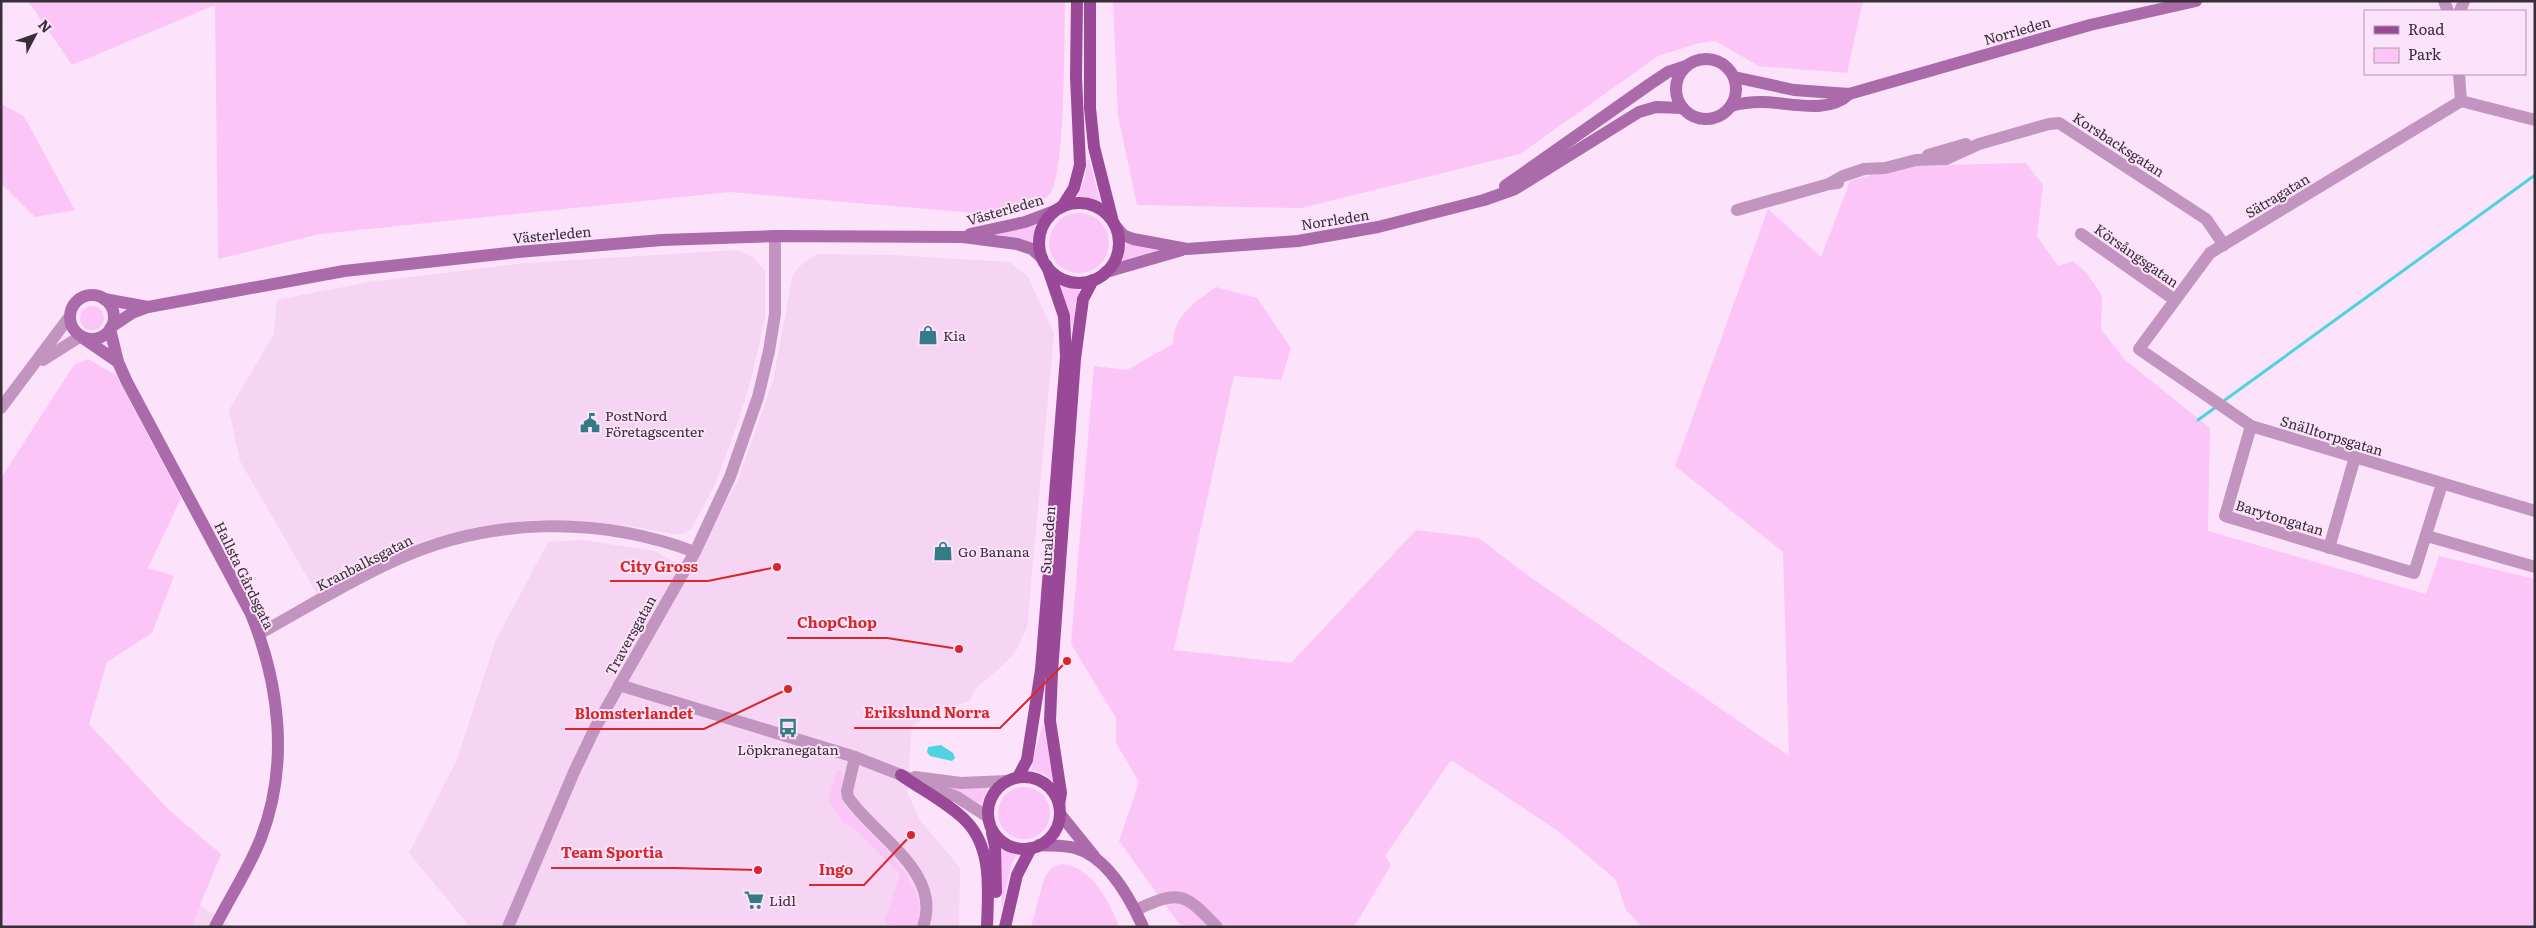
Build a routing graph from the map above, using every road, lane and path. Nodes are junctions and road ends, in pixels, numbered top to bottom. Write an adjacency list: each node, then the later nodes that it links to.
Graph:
1 (1077, 1): 13 (main road)
2 (1090, 1): 15 (main road)
3 (2196, 1): 7 (street, Norrleden)
4 (1686, 66): 6 (street); 10 (street); 12 (street, Norrleden)
5 (2459, 75): 8 (street)
6 (1734, 77): 7 (street, Norrleden); 9 (street)
7 (1849, 94): 9 (street, Norrleden)
8 (2461, 101): 11 (street); 19 (street, Sätragatan)
9 (1731, 106): 10 (street)
10 (1682, 108): 12 (street, Norrleden)
11 (2535, 120)
12 (1484, 200): 20 (street, Norrleden)
13 (1058, 209): 15 (main road); 18 (street, Västerleden); 21 (main road)
14 (1737, 210): 19 (street, Korsbacksgatan)
15 (1115, 224): 20 (street, Norrleden); 22 (main road)
16 (2081, 234): 25 (street, Körsångsgatan)
17 (776, 236): 18 (street, Västerleden); 26 (street, Västerleden); 40 (street, Traversgatan)
18 (964, 237): 21 (street, Västerleden)
19 (2224, 245): 25 (street, Sätragatan)
20 (1187, 249): 22 (street, Norrleden)
21 (1045, 262): 23 (main road); 46 (main road, Suraleden)
22 (1106, 272): 23 (main road)
23 (1093, 280): 47 (main road, Suraleden)
24 (104, 300): 26 (street, Västerleden); 27 (street); 28 (street)
25 (2175, 300): 30 (street, Sätragatan)
26 (148, 307): 28 (street, Västerleden)
27 (70, 316): 29 (street); 32 (street)
28 (111, 328): 29 (street); 31 (street, Hallsta Gårdsgata)
29 (82, 337): 31 (street, Hallsta Gårdsgata); 32 (street)
30 (2139, 349): 34 (street, Snälltorpsgatan)
31 (118, 362): 42 (street, Hallsta Gårdsgata)
32 (29, 370): 33 (street)
33 (1, 408)
34 (2251, 426): 35 (street, Snälltorpsgatan); 39 (street, Barytongatan)
35 (2355, 457): 36 (street, Snälltorpsgatan); 39 (street)
36 (2442, 484): 37 (street, Snälltorpsgatan); 38 (street)
37 (2535, 511)
38 (2427, 536): 39 (street, Barytongatan); 41 (street)
39 (2329, 548)
40 (695, 552): 42 (street, Kranbalksgatan); 43 (street, Traversgatan)
41 (2535, 567)
42 (259, 634): 52 (street, Hallsta Gårdsgata)
43 (619, 685): 44 (street); 53 (street, Traversgatan)
44 (856, 757): 45 (street); 54 (street)
45 (901, 775): 46 (street); 48 (street); 55 (main road)
46 (1013, 779): 47 (main road); 48 (main road)
47 (1059, 810): 49 (main road); 50 (street)
48 (989, 821): 49 (main road); 56 (main road)
49 (1035, 847): 50 (street); 57 (main road)
50 (1100, 864): 51 (street)
51 (1136, 910): 58 (street); 59 (street)
52 (215, 927)
53 (508, 927)
54 (923, 927)
55 (987, 927)
56 (992, 927)
57 (1005, 927)
58 (1143, 927)
59 (1217, 927)

